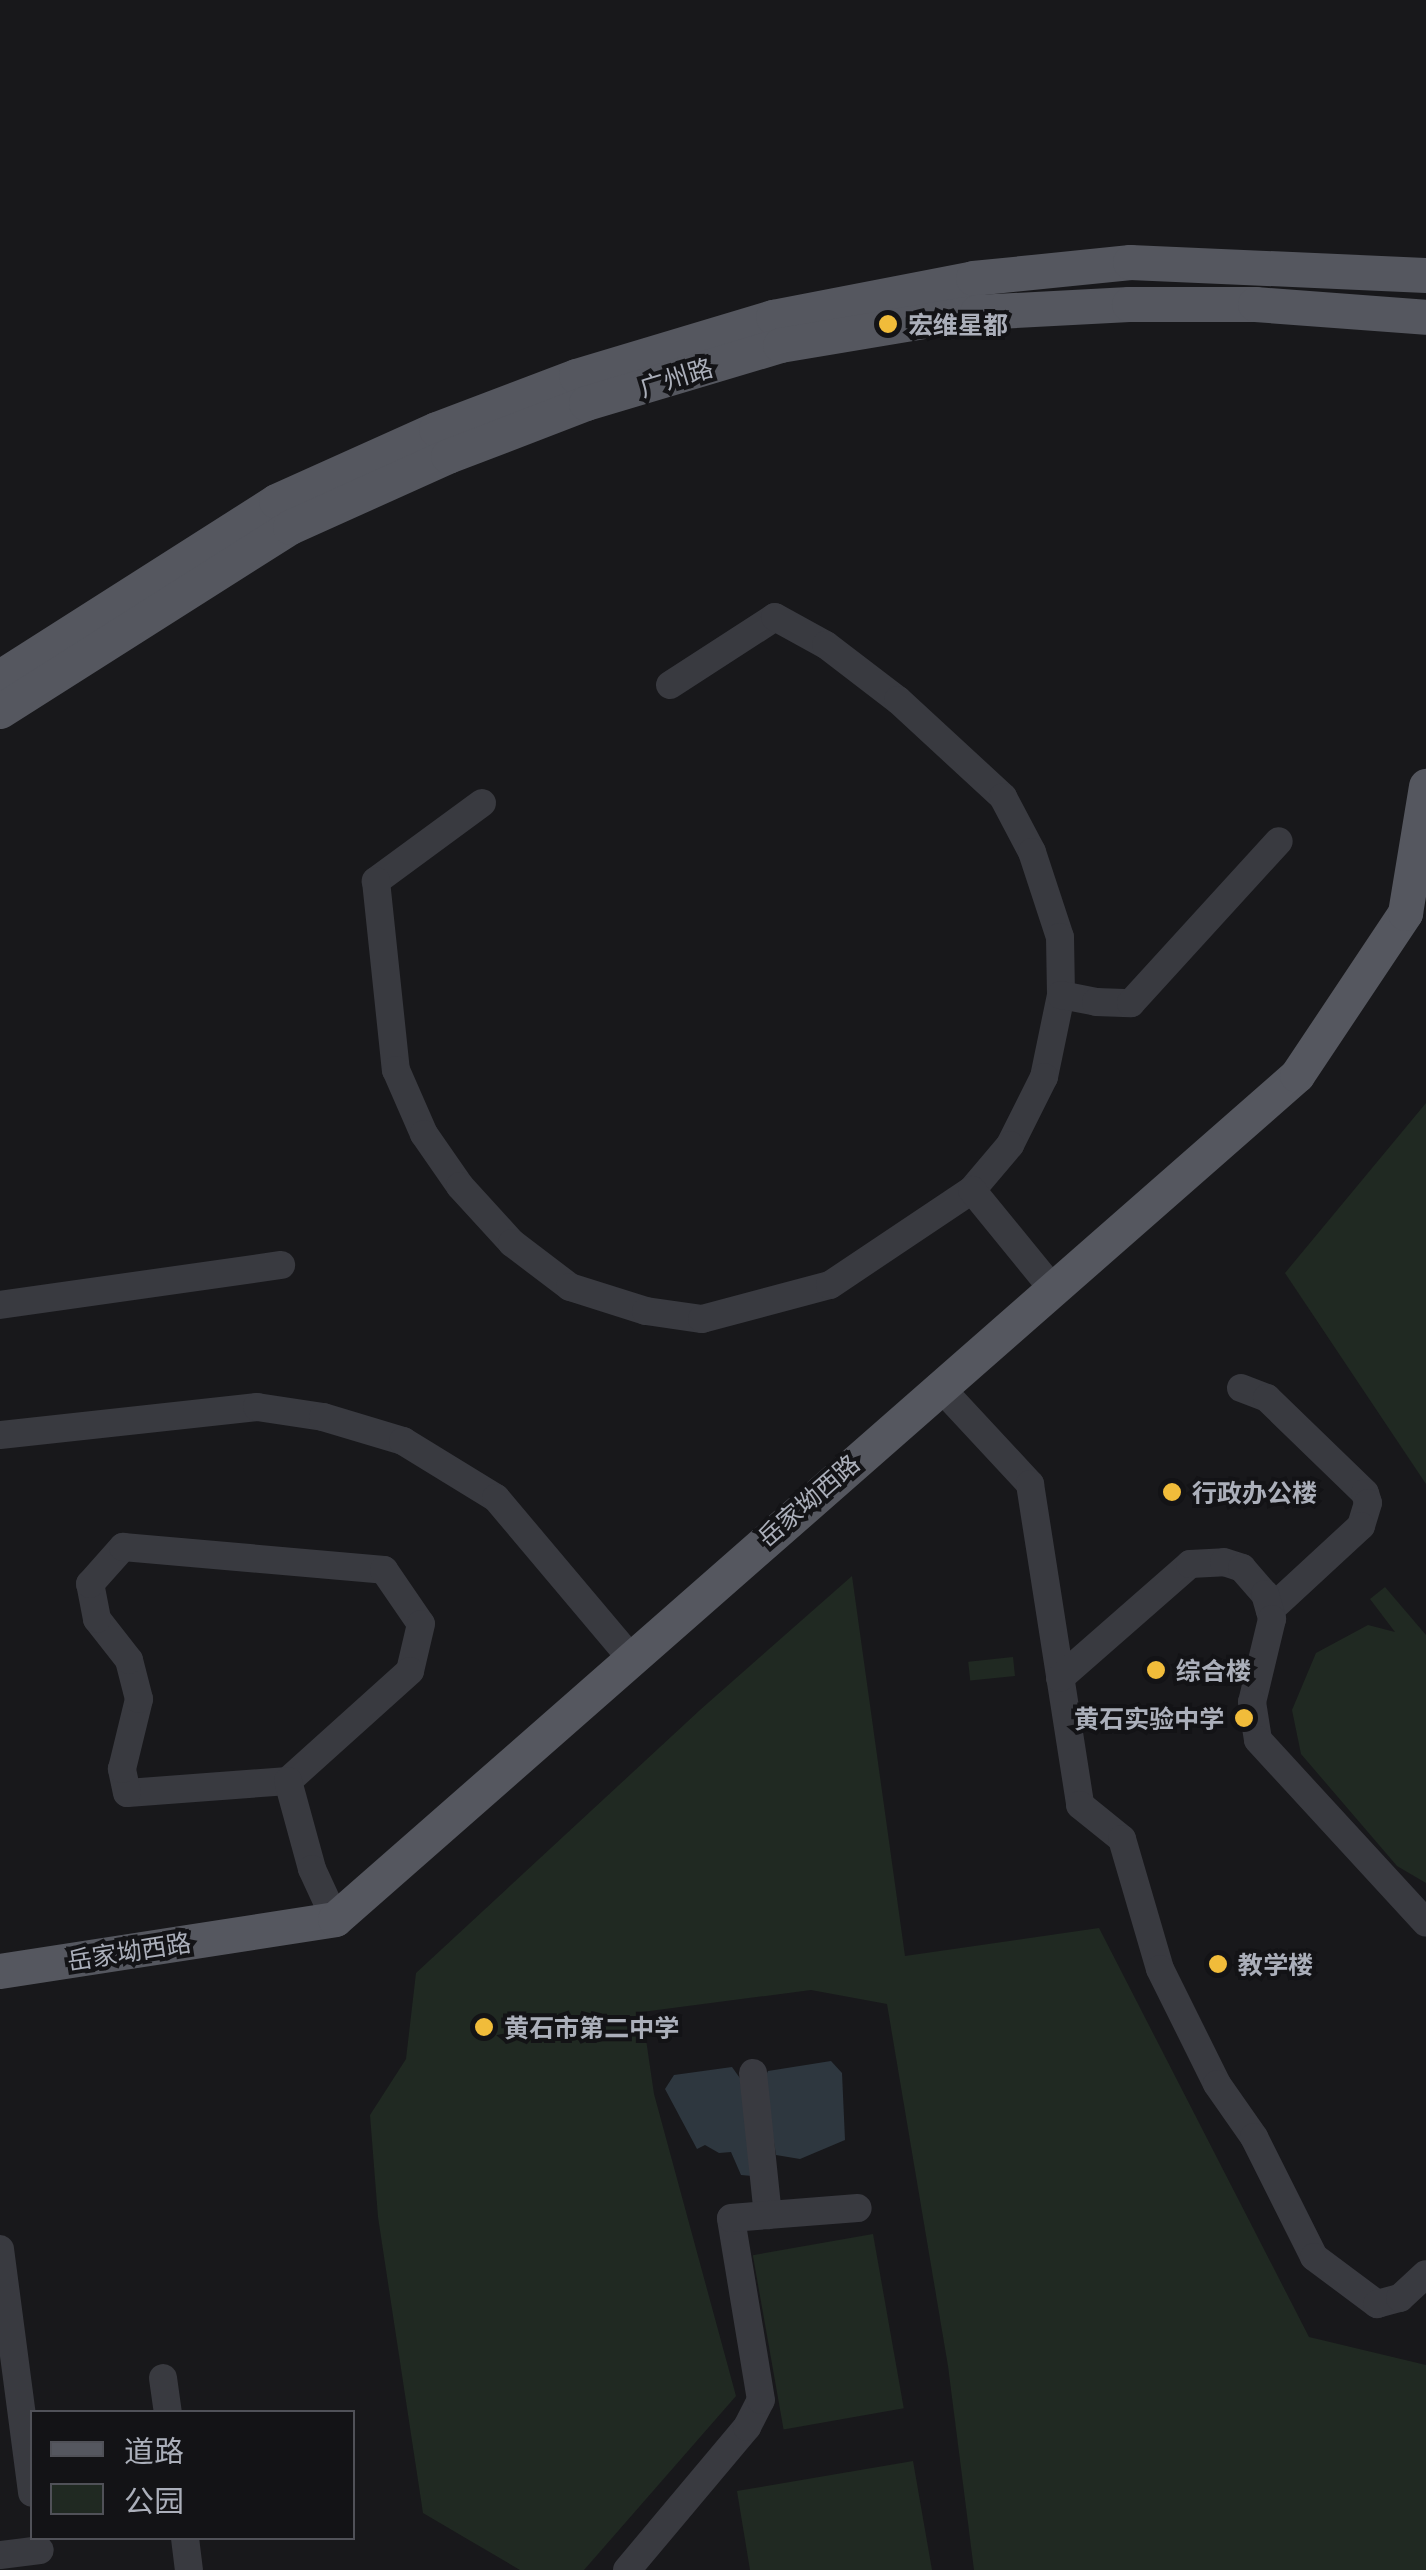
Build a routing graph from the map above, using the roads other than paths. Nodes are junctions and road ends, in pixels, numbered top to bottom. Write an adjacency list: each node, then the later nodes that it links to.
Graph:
1 (1426, 274): 3 (main road, 广州路)
2 (1426, 316): 5 (main road, 广州路)
3 (0, 677)
4 (670, 685): 9 (street)
5 (0, 712)
6 (1426, 786): 12 (main road, 岳家坳西路)
7 (482, 803): 10 (street)
8 (1279, 841): 9 (street)
9 (1061, 994): 10 (street)
10 (972, 1190): 12 (street)
11 (281, 1265): 13 (street)
12 (1052, 1288): 14 (main road, 岳家坳西路)
13 (0, 1305)
14 (939, 1386): 18 (main road, 岳家坳西路); 19 (street)
15 (1241, 1388): 17 (street)
16 (0, 1436): 18 (street)
17 (1270, 1610): 19 (street); 22 (street)
18 (629, 1656): 21 (main road, 岳家坳西路)
19 (1060, 1678): 28 (street)
20 (288, 1781): 20 (street); 21 (street)
21 (335, 1919): 23 (main road, 岳家坳西路)
22 (1426, 1923)
23 (0, 1972)
24 (754, 2086): 26 (street)
25 (858, 2208): 26 (street)
26 (768, 2215): 36 (street)
27 (0, 2249): 31 (street)
28 (1426, 2274)
29 (164, 2378): 30 (street)
30 (168, 2410)
31 (30, 2477)
32 (185, 2540): 35 (street)
33 (40, 2552): 34 (street)
34 (0, 2556)
35 (189, 2570)
36 (627, 2570)

